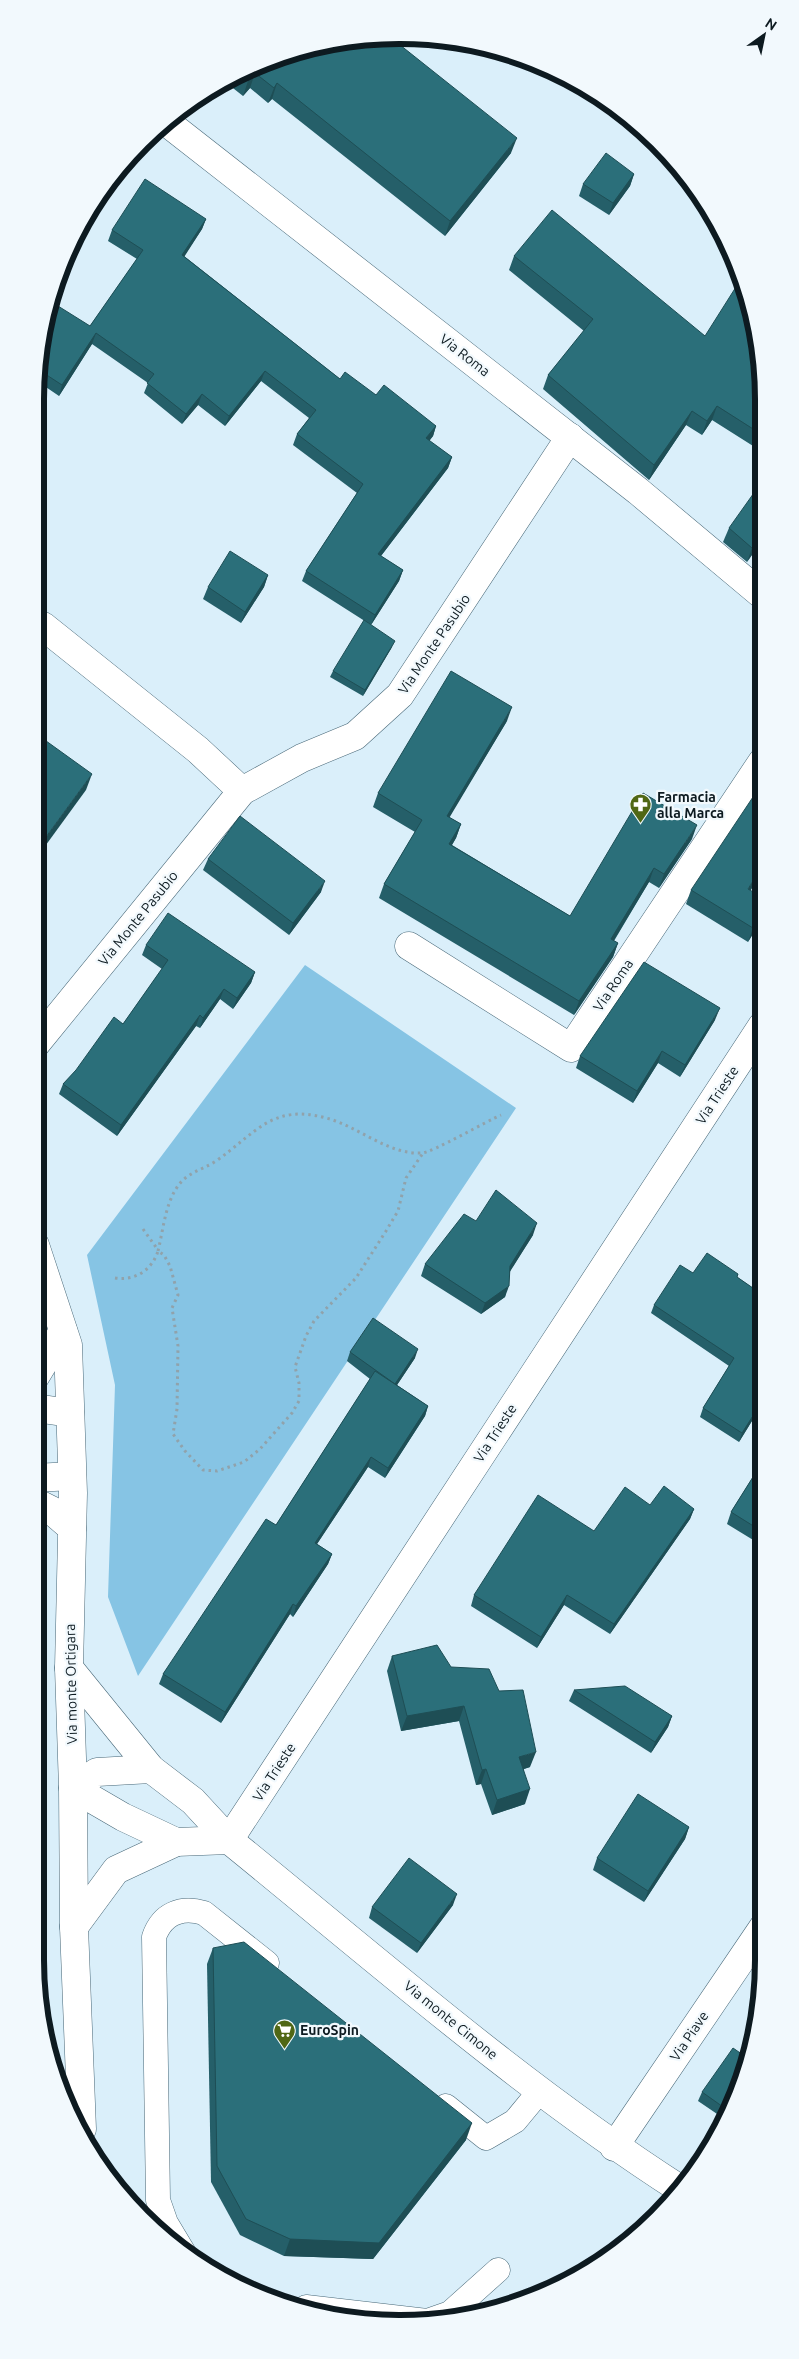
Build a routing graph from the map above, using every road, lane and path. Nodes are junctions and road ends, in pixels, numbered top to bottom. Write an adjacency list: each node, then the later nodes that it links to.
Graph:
1 (172, 126): 2 (street, Via Roma)
2 (570, 437): 3 (street, Via Roma); 6 (street, Via Monte Pasubio)
3 (755, 589)
4 (44, 627): 6 (street)
5 (755, 772): 7 (street, Via Roma)
6 (242, 791): 8 (street, Via Monte Pasubio)
7 (410, 946)
8 (44, 1034)
9 (755, 1037): 27 (street, Via Trieste)
10 (501, 1114): 11 (path)
11 (423, 1153): 13 (path); 13 (path)
12 (142, 1229): 13 (path)
13 (158, 1251): 15 (path)
14 (44, 1273): 16 (street, Via monte Ortigara)
15 (115, 1278)
16 (63, 1331): 17 (street); 19 (street, Via monte Ortigara)
17 (44, 1362)
18 (44, 1409): 19 (street)
19 (70, 1413): 20 (street, Via monte Ortigara)
20 (72, 1476): 21 (street); 23 (street, Via monte Ortigara)
21 (44, 1478)
22 (44, 1506): 23 (street)
23 (72, 1528): 24 (street, Via monte Ortigara)
24 (69, 1668): 25 (street, Via monte Cimone); 26 (street, Via monte Ortigara)
25 (151, 1769): 26 (street); 27 (street, Via monte Cimone)
26 (73, 1788): 28 (street); 29 (street, Via monte Ortigara)
27 (229, 1840): 28 (street); 33 (street, Via monte Cimone)
28 (176, 1842): 29 (street)
29 (74, 1927): 34 (street, Via monte Ortigara)
30 (755, 1939): 35 (street, Via Piave)
31 (280, 1974): 37 (lane)
32 (425, 2089): 33 (lane)
33 (539, 2092): 35 (street, Via monte Cimone)
34 (82, 2120)
35 (614, 2147): 36 (street, Via monte Cimone)
36 (674, 2185)
37 (172, 2233)
38 (498, 2270): 39 (lane)
39 (452, 2311)

